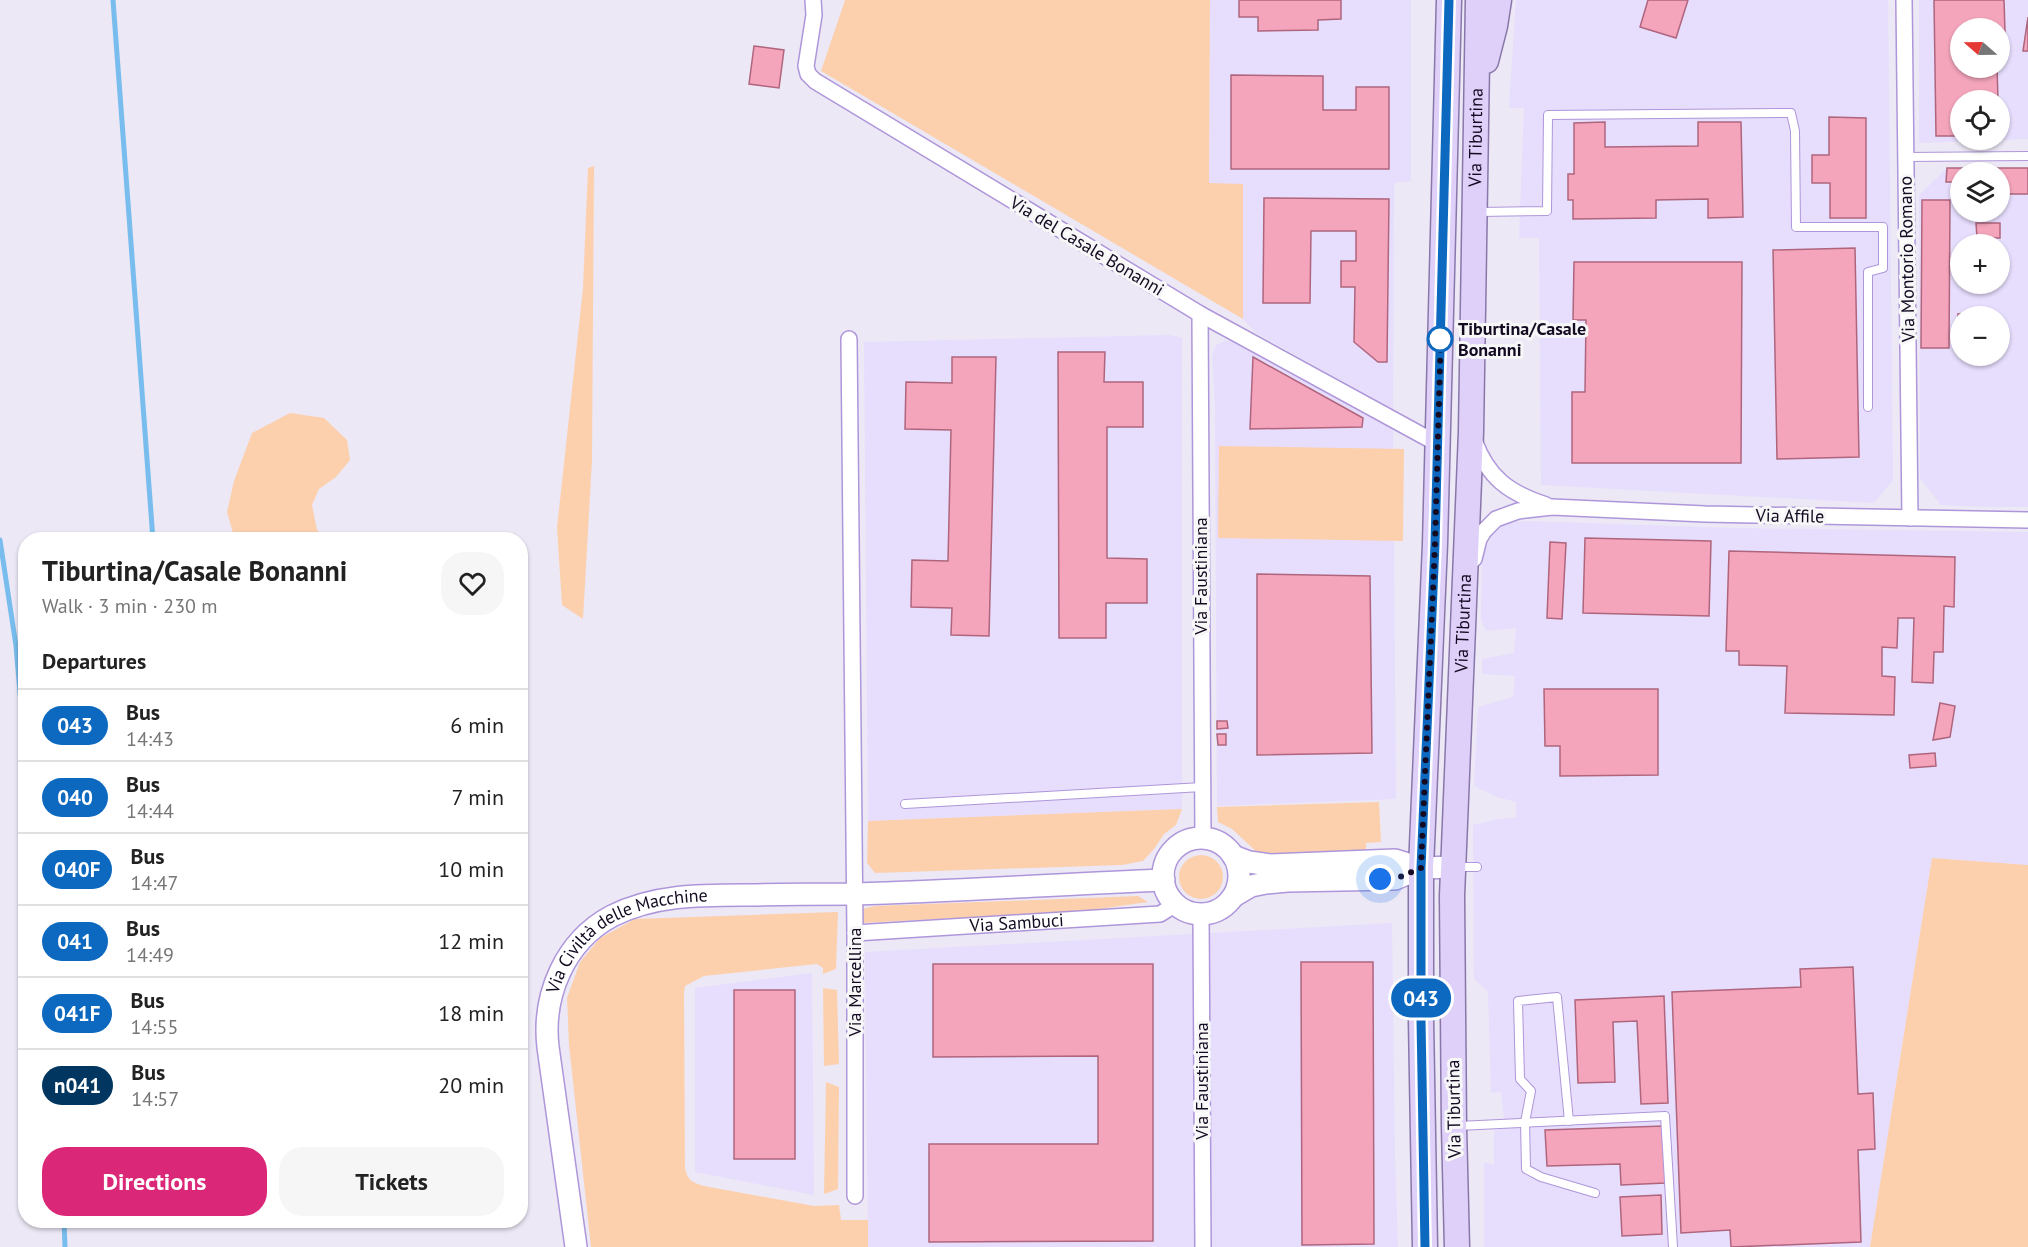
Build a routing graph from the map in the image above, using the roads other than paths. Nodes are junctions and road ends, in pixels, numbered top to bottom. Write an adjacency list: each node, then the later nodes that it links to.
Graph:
1 (813, 0): 10 (street, Via del Casale Bonanni)
2 (1449, 0): 14 (main road, Via Tiburtina)
3 (1478, 0): 6 (main road, Via Tiburtina)
4 (1499, 0): 6 (main road)
5 (1904, 0): 8 (street, Via Montorio Romano)
6 (1476, 91): 9 (main road, Via Tiburtina)
7 (2028, 156): 8 (lane)
8 (1905, 157): 16 (street, Via Montorio Romano)
9 (1474, 212): 12 (lane); 13 (main road, Via Tiburtina)
10 (1200, 314): 14 (street, Via del Casale Bonanni); 19 (street, Via Faustiniana)
11 (849, 339): 26 (street, Via Marcellina)
12 (1868, 407)
13 (1471, 432): 15 (street, Via Affile); 18 (main road, Via Tiburtina)
14 (1437, 444): 24 (main road, Via Tiburtina)
15 (1552, 507): 16 (street, Via Affile); 18 (street, Via Affile)
16 (1910, 518): 17 (street, Via Affile)
17 (2028, 520)
18 (1463, 621): 23 (main road, Via Tiburtina)
19 (1202, 787): 20 (lane); 21 (street, Via Faustiniana)
20 (905, 804)
21 (1203, 839): 22 (street); 25 (street)
22 (1233, 856): 24 (street); 27 (street)
23 (1465, 867): 24 (street); 33 (main road, Via Tiburtina)
24 (1421, 868): 27 (street); 38 (main road, Via Tiburtina)
25 (1164, 880): 26 (street, Via Sambuci); 28 (street)
26 (854, 894): 30 (street, Via Marcellina); 36 (street, Via Civiltà delle Macchine)
27 (1234, 896): 29 (street)
28 (1176, 904): 29 (street); 30 (street, Via Sambuci)
29 (1201, 914): 37 (street, Via Faustiniana)
30 (855, 933): 35 (street, Via Marcellina)
31 (1569, 1121): 32 (lane); 32 (lane); 40 (lane)
32 (1525, 1122): 33 (lane); 34 (lane)
33 (1454, 1127): 39 (main road, Via Tiburtina)
34 (1595, 1193)
35 (855, 1196)
36 (576, 1247)
37 (1203, 1247)
38 (1425, 1247)
39 (1457, 1247)
40 (1673, 1247)

